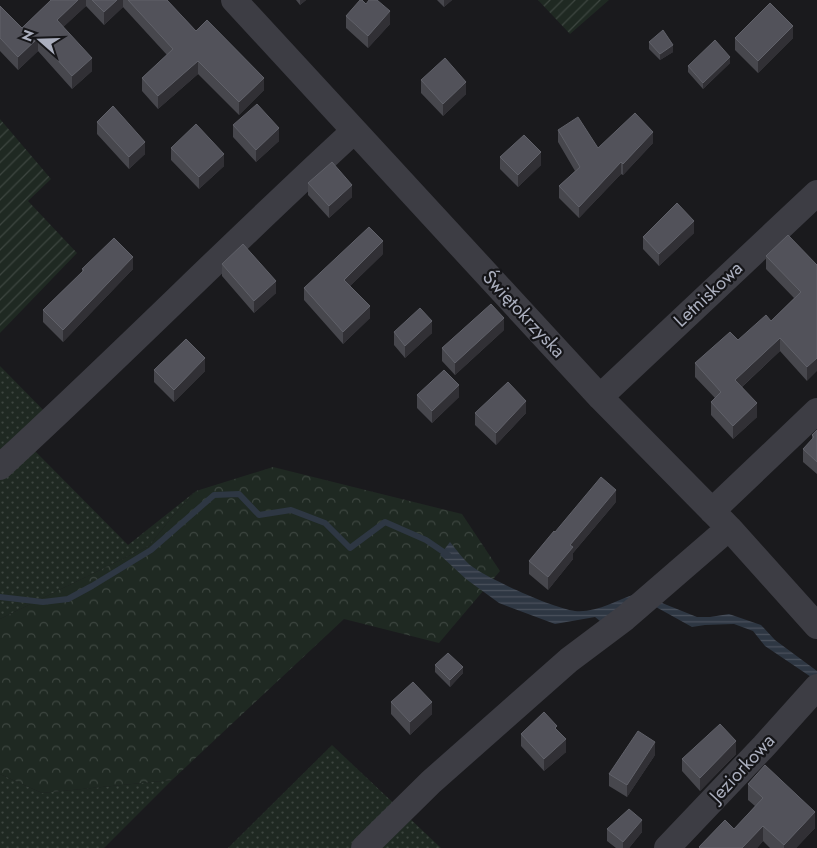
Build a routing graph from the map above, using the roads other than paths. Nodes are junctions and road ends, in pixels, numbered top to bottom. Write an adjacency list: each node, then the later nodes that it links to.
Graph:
1 (234, 0): 2 (street, Świętokrzyska)
2 (354, 131): 4 (street, Świętokrzyska); 6 (street)
3 (817, 193): 4 (street, Letniskowa)
4 (600, 397): 7 (street, Świętokrzyska)
5 (817, 411): 7 (street)
6 (0, 467)
7 (721, 520): 8 (street, Świętokrzyska); 10 (street)
8 (817, 626)
9 (817, 687): 11 (street, Jeziorkowa)
10 (364, 848)
11 (667, 848)

